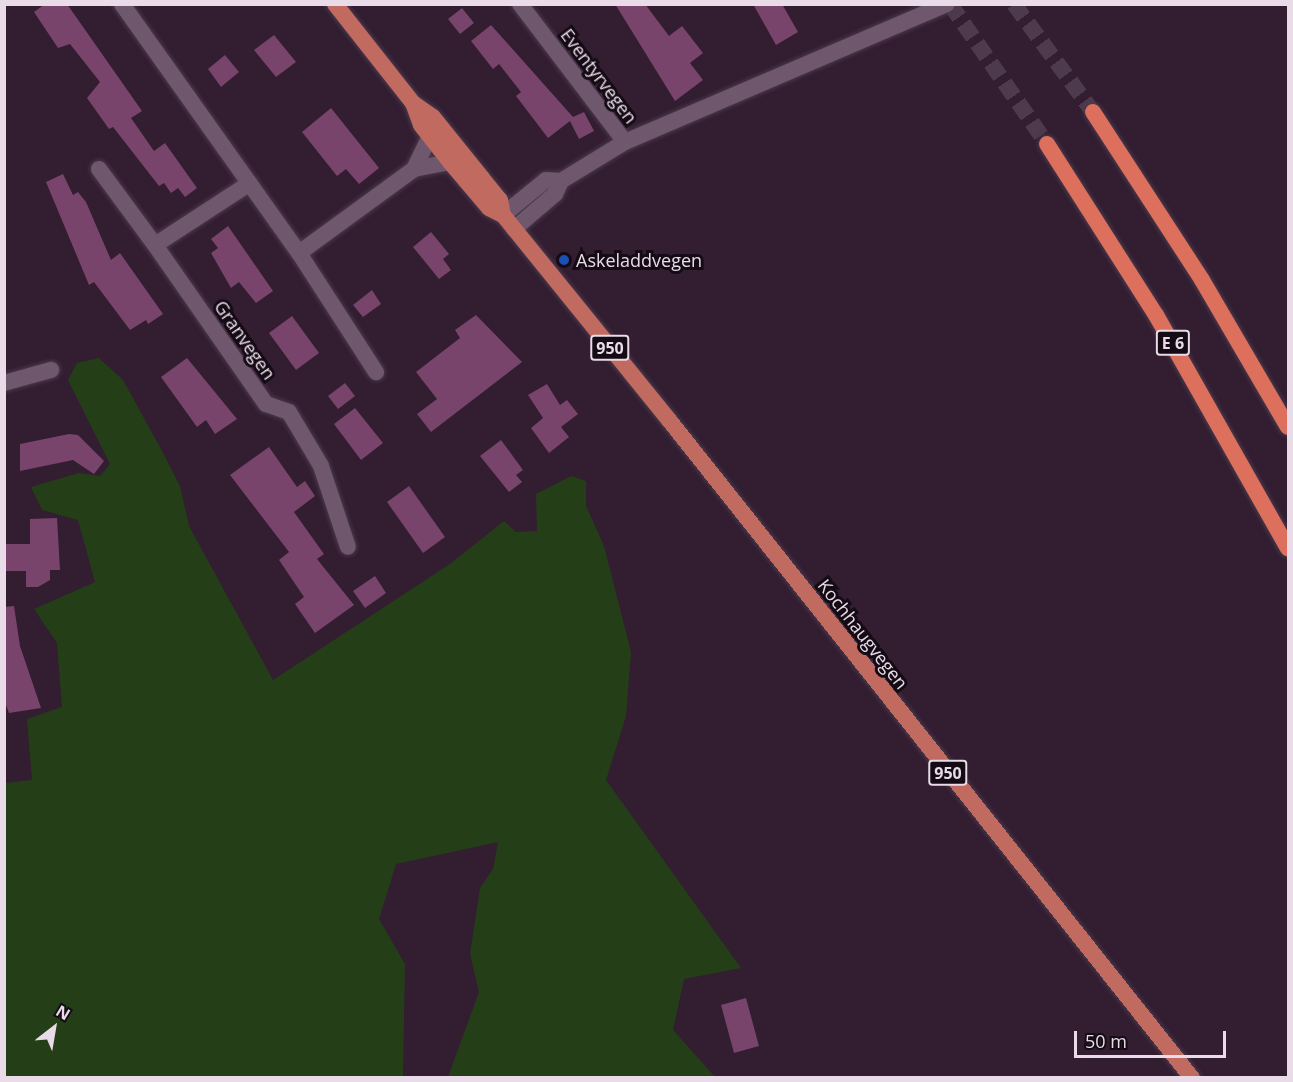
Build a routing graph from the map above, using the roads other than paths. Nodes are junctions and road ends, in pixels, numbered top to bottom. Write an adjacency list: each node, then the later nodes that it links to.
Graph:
1 (122, 4): 14 (street)
2 (335, 4): 5 (main road, Kochhaugvegen / 950)
3 (520, 4): 8 (street, Eventyrvegen)
4 (947, 4): 8 (street)
5 (413, 103): 7 (main road, Kochhaugvegen / 950); 15 (main road, Kochhaugvegen / 950)
6 (1093, 112): 22 (highway)
7 (430, 136): 10 (main road, Kochhaugvegen / 950); 12 (street)
8 (626, 142): 13 (street)
9 (1047, 144): 24 (highway, E 6)
10 (450, 162): 12 (street); 15 (main road, Kochhaugvegen / 950)
11 (99, 169): 17 (street, Granvegen)
12 (414, 169): 18 (street)
13 (561, 181): 15 (street); 16 (street)
14 (250, 183): 17 (street); 18 (street)
15 (503, 215): 16 (main road, Kochhaugvegen / 950)
16 (514, 229): 25 (main road, Kochhaugvegen / 950)
17 (155, 245): 23 (street, Granvegen)
18 (299, 253): 20 (street)
19 (51, 370): 21 (street)
20 (376, 372)
21 (4, 382)
22 (1288, 427)
23 (348, 547)
24 (1288, 548)
25 (1192, 1077)

